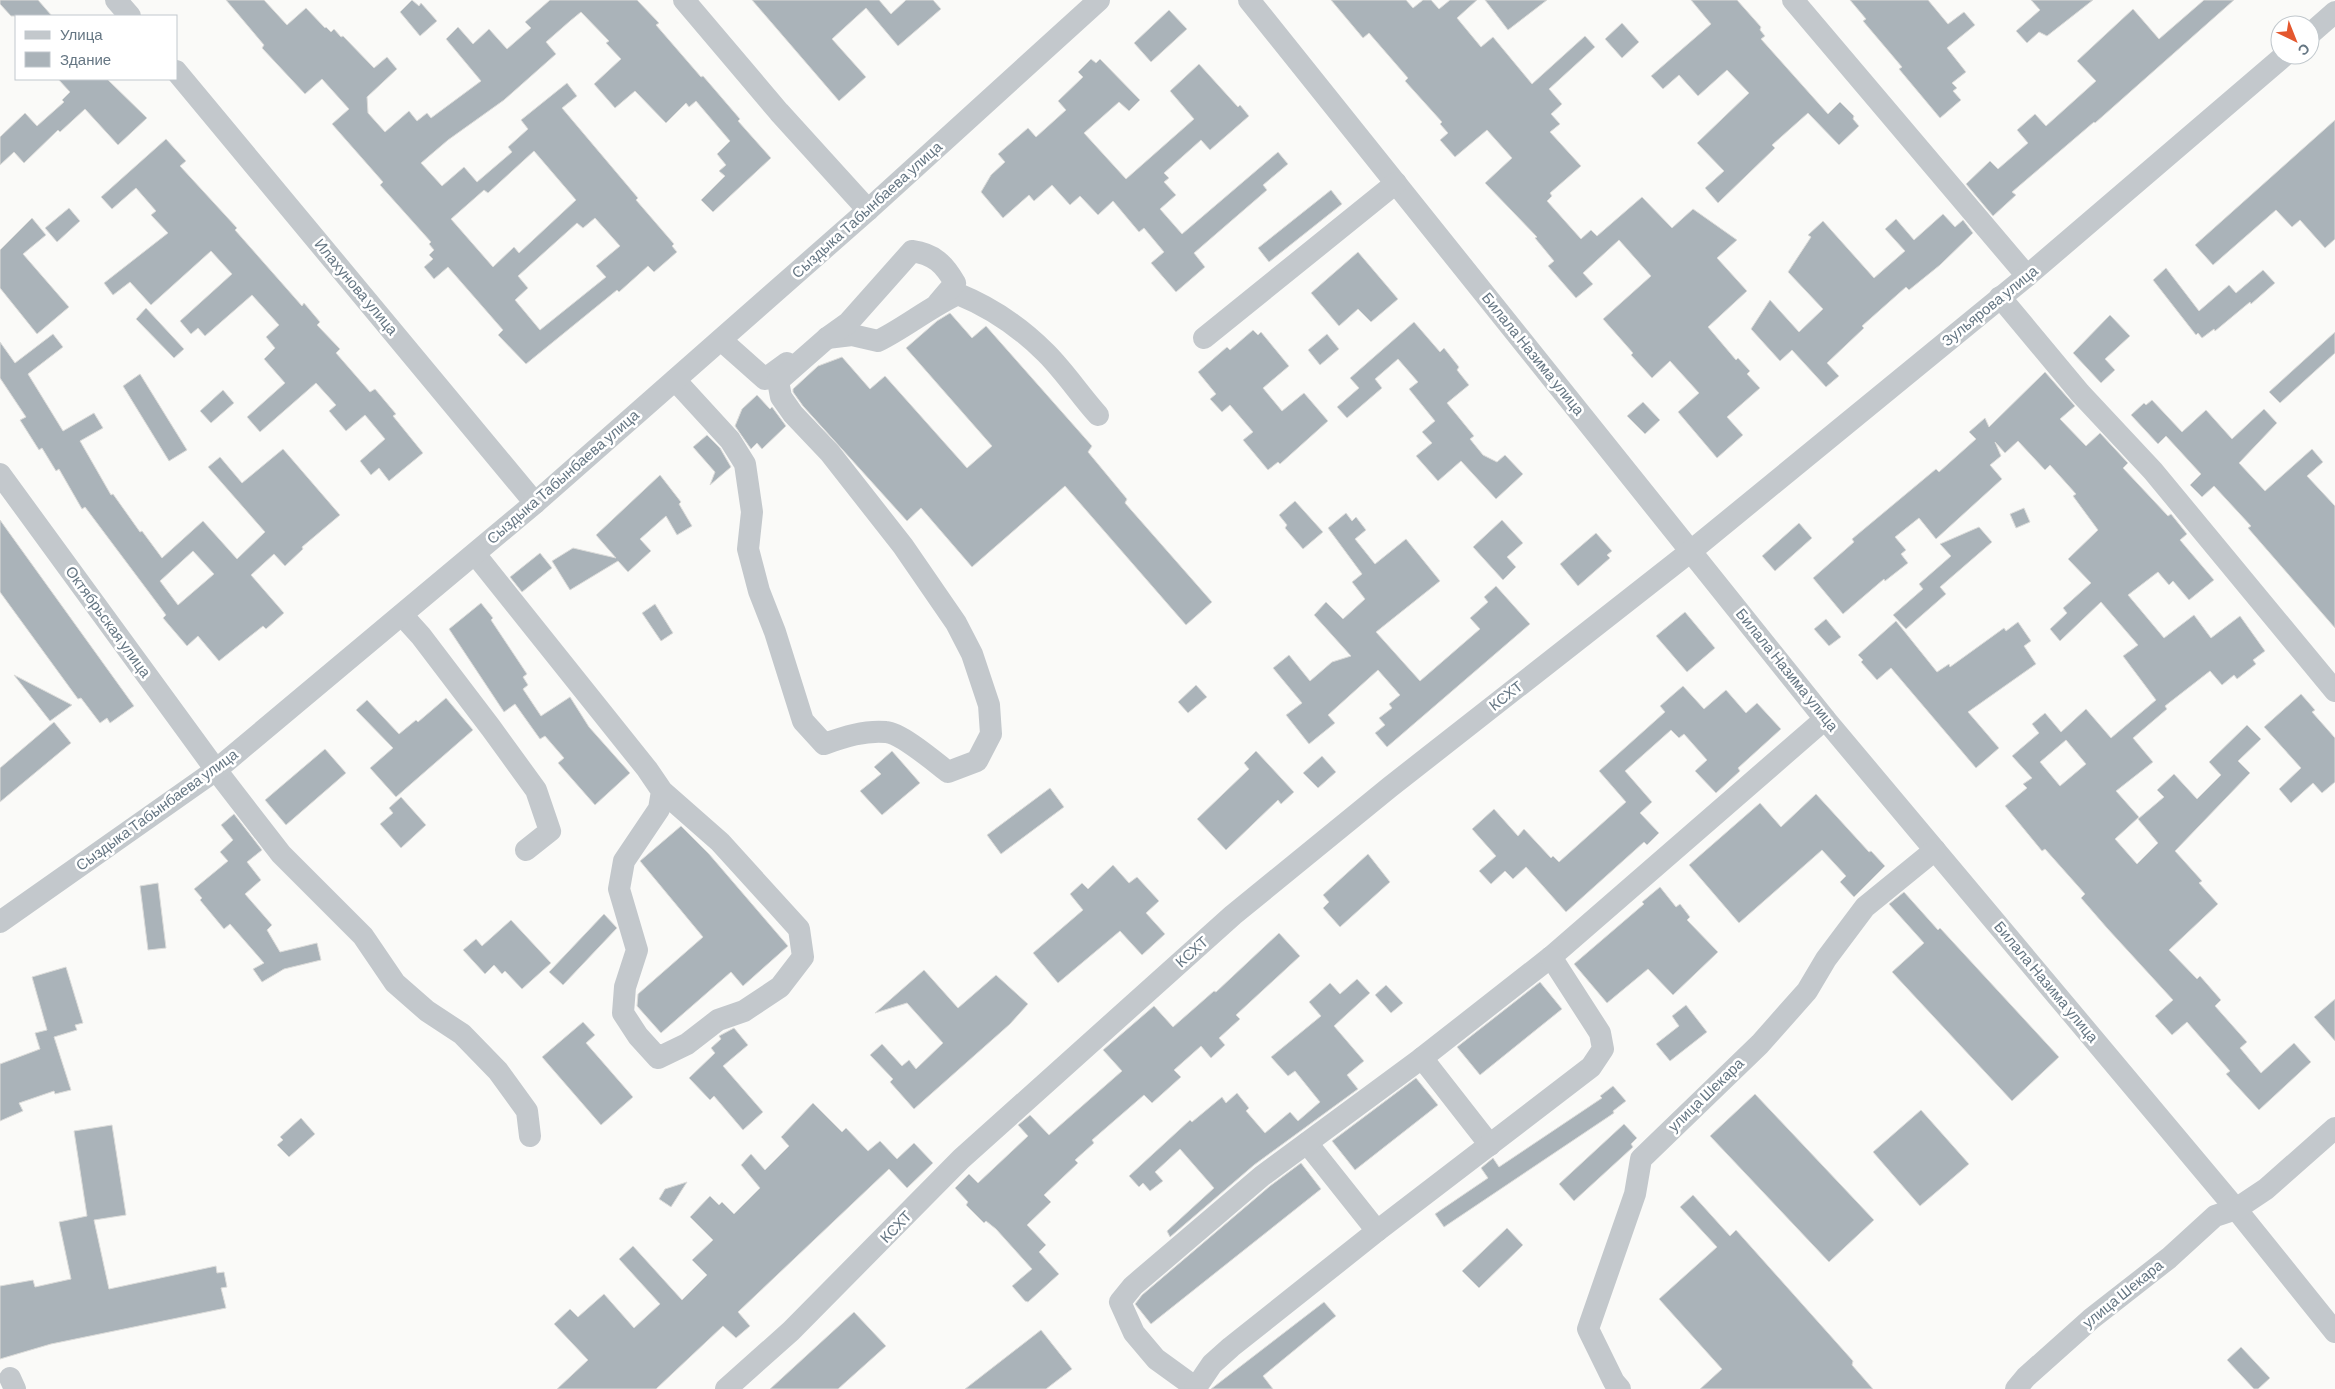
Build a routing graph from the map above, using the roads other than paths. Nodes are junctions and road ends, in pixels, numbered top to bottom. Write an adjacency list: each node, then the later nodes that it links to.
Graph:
1 (116, 0): 8 (street)
2 (684, 0): 13 (street)
3 (1099, 0): 13 (street, Сыздыка Табынбаева улица)
4 (1248, 0): 12 (street, Билала Назима улица)
5 (1794, 0): 14 (street)
6 (2328, 0): 7 (street)
7 (2335, 11): 9 (street)
8 (129, 15)
9 (2320, 25)
10 (2273, 65): 14 (street, Зульярова улица)
11 (178, 73): 23 (street, Илахунова улица)
12 (1396, 182): 18 (street); 24 (street, Билала Назима улица)
13 (868, 210): 19 (street, Сыздыка Табынбаева улица)
14 (2027, 276): 15 (street, Зульярова улица)
15 (2000, 297): 24 (street, Зульярова улица); 27 (street)
16 (938, 303): 17 (street); 17 (street); 21 (street)
17 (827, 338): 19 (street); 20 (street)
18 (1204, 338)
19 (721, 340): 20 (street, Сыздыка Табынбаева улица)
20 (675, 380): 23 (street, Сыздыка Табынбаева улица)
21 (1098, 415)
22 (0, 474): 29 (street, Октябрьская улица)
23 (535, 503): 25 (street, Сыздыка Табынбаева улица)
24 (1691, 551): 28 (street, Билала Назима улица); 44 (street, КСХТ)
25 (475, 554): 26 (street, Сыздыка Табынбаева улица); 30 (street)
26 (402, 615): 29 (street, Сыздыка Табынбаева улица); 31 (street)
27 (2335, 691)
28 (1825, 719): 32 (street, Билала Назима улица); 34 (street)
29 (216, 770): 33 (street, Сыздыка Табынбаева улица); 37 (street, Октябрьская улица)
30 (662, 791): 30 (street)
31 (526, 850)
32 (1935, 850): 40 (street, Билала Назима улица); 46 (street, улица Шекара)
33 (0, 922)
34 (1551, 957): 35 (street); 39 (street)
35 (1422, 1058): 38 (street); 39 (street)
36 (2335, 1128): 40 (street, улица Шекара)
37 (530, 1136)
38 (1307, 1143): 41 (street); 45 (street)
39 (1490, 1144): 41 (street)
40 (2236, 1209): 42 (street, Билала Назима улица); 43 (street, улица Шекара)
41 (1377, 1231): 45 (street)
42 (2335, 1332)
43 (2046, 1359): 47 (street, улица Шекара); 48 (street)
44 (726, 1389)
45 (1196, 1389)
46 (1620, 1389)
47 (2016, 1389)
48 (2032, 1389)

